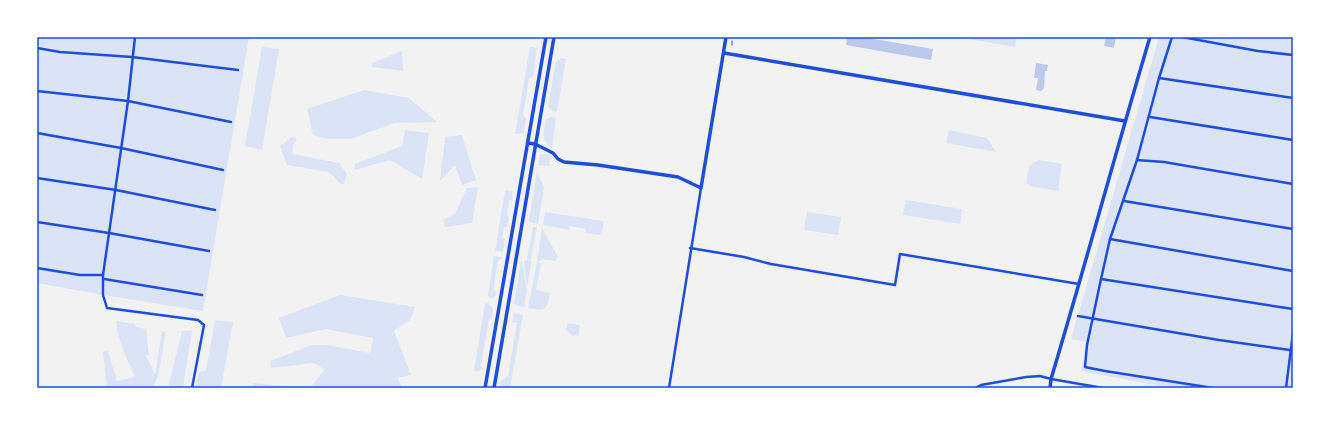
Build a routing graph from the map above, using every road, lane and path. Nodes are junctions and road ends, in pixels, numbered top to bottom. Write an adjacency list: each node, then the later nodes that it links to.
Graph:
1 (135, 37): 13 (street)
2 (546, 37): 24 (street)
3 (554, 37): 25 (street)
4 (726, 37): 11 (street)
5 (1150, 37): 20 (street)
6 (1172, 37): 15 (street)
7 (1182, 37): 12 (street)
8 (732, 41): 9 (path)
9 (732, 45)
10 (37, 48): 13 (street)
11 (724, 52): 20 (street); 31 (street)
12 (1293, 55)
13 (132, 57): 14 (street); 18 (street)
14 (238, 70)
15 (1159, 78): 17 (street); 19 (street)
16 (37, 91): 18 (street)
17 (1293, 98)
18 (128, 101): 21 (street); 26 (street)
19 (1150, 117): 23 (street); 27 (street)
20 (1124, 121): 45 (street)
21 (231, 122)
22 (37, 133): 26 (street)
23 (1293, 140)
24 (528, 143): 25 (street); 55 (street)
25 (535, 144): 31 (street); 56 (street)
26 (122, 148): 28 (street); 32 (street)
27 (1137, 160): 30 (street); 33 (street)
28 (223, 170)
29 (37, 178): 32 (street)
30 (1293, 184)
31 (700, 188): 39 (street)
32 (116, 190): 34 (street); 37 (street)
33 (1124, 201): 36 (street); 38 (street)
34 (215, 210)
35 (37, 222): 37 (street)
36 (1293, 229)
37 (109, 233): 40 (street); 43 (street)
38 (1110, 239): 42 (street); 44 (street)
39 (690, 248): 45 (street); 57 (street)
40 (209, 251)
41 (37, 268): 43 (street)
42 (1293, 271)
43 (103, 277): 46 (street); 54 (street)
44 (1101, 279): 47 (street); 49 (street)
45 (1080, 284): 53 (street)
46 (202, 296)
47 (1293, 309)
48 (1078, 316): 49 (street)
49 (1093, 318): 51 (street); 62 (street)
50 (1293, 333): 51 (street)
51 (1290, 350): 52 (street); 63 (street)
52 (1293, 354)
53 (1051, 379): 58 (street); 59 (street); 60 (street)
54 (192, 388)
55 (486, 388)
56 (494, 388)
57 (669, 388)
58 (975, 388)
59 (1050, 388)
60 (1097, 388): 61 (street)
61 (1103, 388)
62 (1213, 388)
63 (1286, 388)

